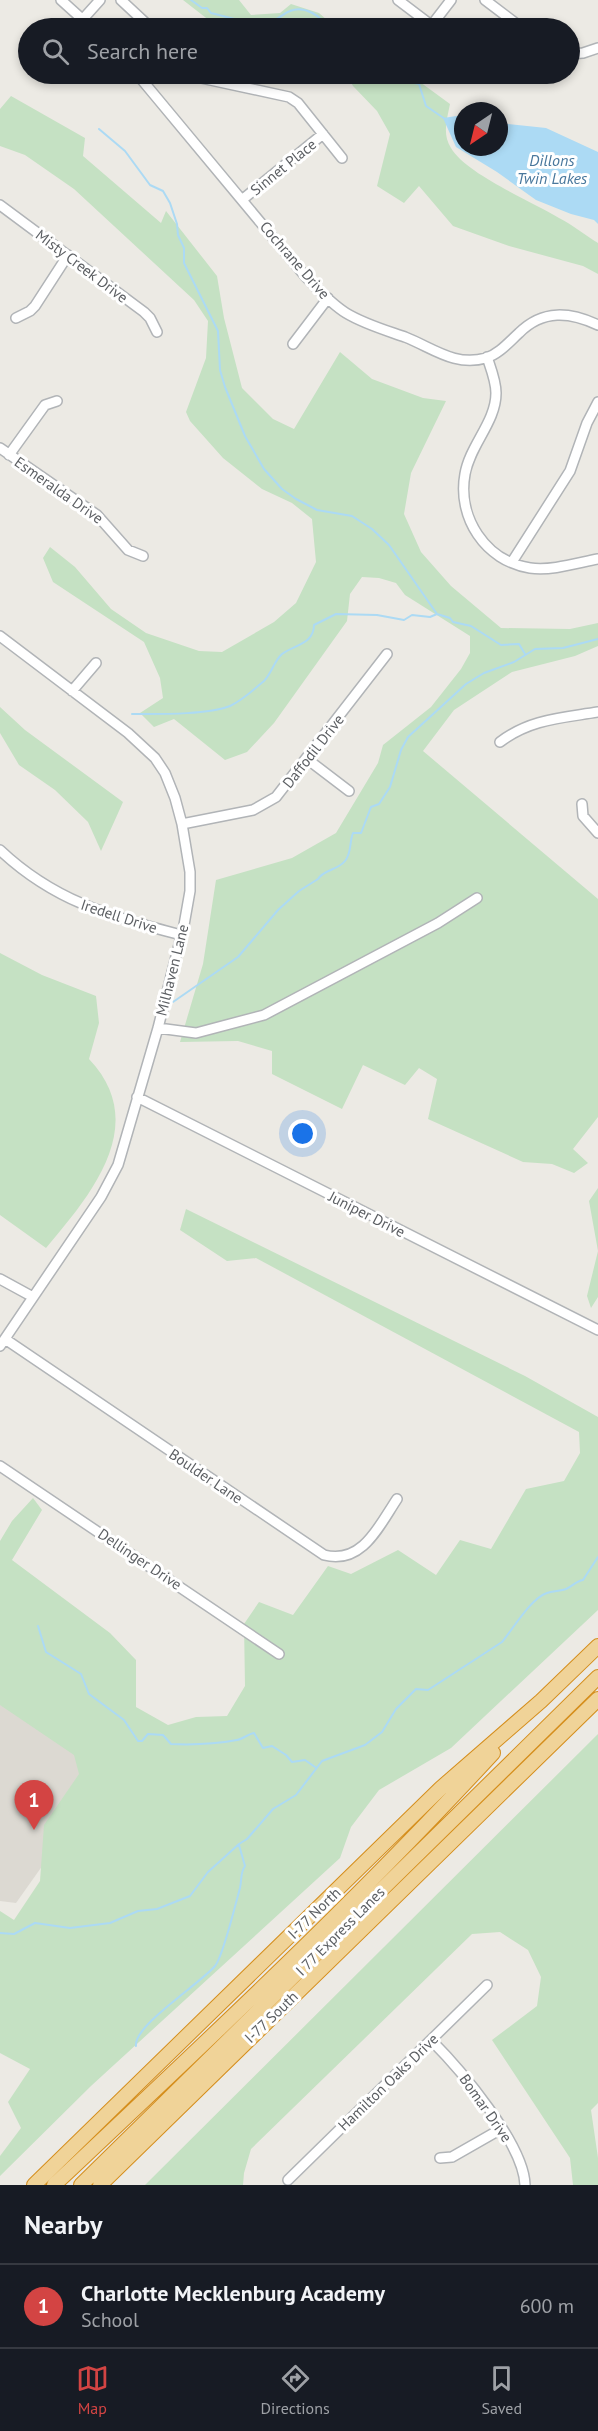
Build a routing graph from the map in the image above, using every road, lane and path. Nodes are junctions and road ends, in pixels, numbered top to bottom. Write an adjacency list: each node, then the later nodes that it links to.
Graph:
1 (61, 0): 7 (street)
2 (100, 0): 8 (street)
3 (121, 0): 9 (street)
4 (398, 0): 10 (street)
5 (451, 0): 11 (street)
6 (485, 0): 12 (street)
7 (80, 18)
8 (84, 18)
9 (140, 18)
10 (421, 18)
11 (439, 18)
12 (509, 18)
13 (598, 48): 14 (street)
14 (580, 53)
15 (145, 84): 19 (street, Cochrane Drive)
16 (229, 84): 17 (street)
17 (323, 134): 18 (street); 19 (street, Sinnet Place)
18 (342, 158)
19 (243, 199): 22 (street, Cochrane Drive)
20 (0, 206): 21 (street, Misty Creek Drive)
21 (68, 255): 23 (street); 25 (street, Misty Creek Drive)
22 (328, 298): 26 (street); 27 (street, Cochrane Drive)
23 (16, 318)
24 (598, 325): 27 (street)
25 (157, 332)
26 (293, 344)
27 (488, 357): 34 (street)
28 (57, 401): 31 (street)
29 (598, 402): 34 (street)
30 (0, 448): 31 (street, Esmeralda Drive)
31 (9, 455): 32 (street, Esmeralda Drive)
32 (143, 556)
33 (598, 559): 34 (street)
34 (512, 562)
35 (0, 636): 38 (street, Milhaven Lane)
36 (387, 654): 41 (street, Daffodil Drive)
37 (96, 663): 38 (street)
38 (72, 691): 44 (street, Milhaven Lane)
39 (598, 712): 40 (street)
40 (500, 742)
41 (307, 759): 42 (street); 44 (street, Daffodil Drive)
42 (349, 791)
43 (582, 804): 45 (street)
44 (182, 824): 48 (street, Milhaven Lane)
45 (598, 832)
46 (0, 850): 48 (street, Iredell Drive)
47 (477, 898): 49 (street)
48 (181, 935): 49 (street, Milhaven Lane)
49 (158, 1028): 50 (street, Milhaven Lane)
50 (137, 1097): 52 (street, Milhaven Lane); 53 (street, Juniper Drive)
51 (0, 1279): 52 (street)
52 (33, 1298): 54 (street, Milhaven Lane)
53 (598, 1330)
54 (2, 1343): 56 (street, Boulder Lane)
55 (0, 1466): 58 (street, Dellinger Drive)
56 (397, 1499)
57 (598, 1646): 61 (highway, I-77 North)
58 (279, 1654)
59 (598, 1677): 69 (highway, I 77 Express Lanes)
60 (598, 1699): 70 (highway, I-77 South)
61 (541, 1701): 67 (highway, I-77 North); 68 (highway, I 77 Express Lanes)
62 (487, 1985): 63 (street, Hamilton Oaks Drive)
63 (431, 2040): 64 (street, Bomar Drive); 66 (street, Hamilton Oaks Drive)
64 (501, 2129): 65 (street); 71 (street, Bomar Drive)
65 (440, 2158)
66 (288, 2180)
67 (34, 2185)
68 (54, 2185)
69 (81, 2185)
70 (100, 2185)
71 (525, 2185)

